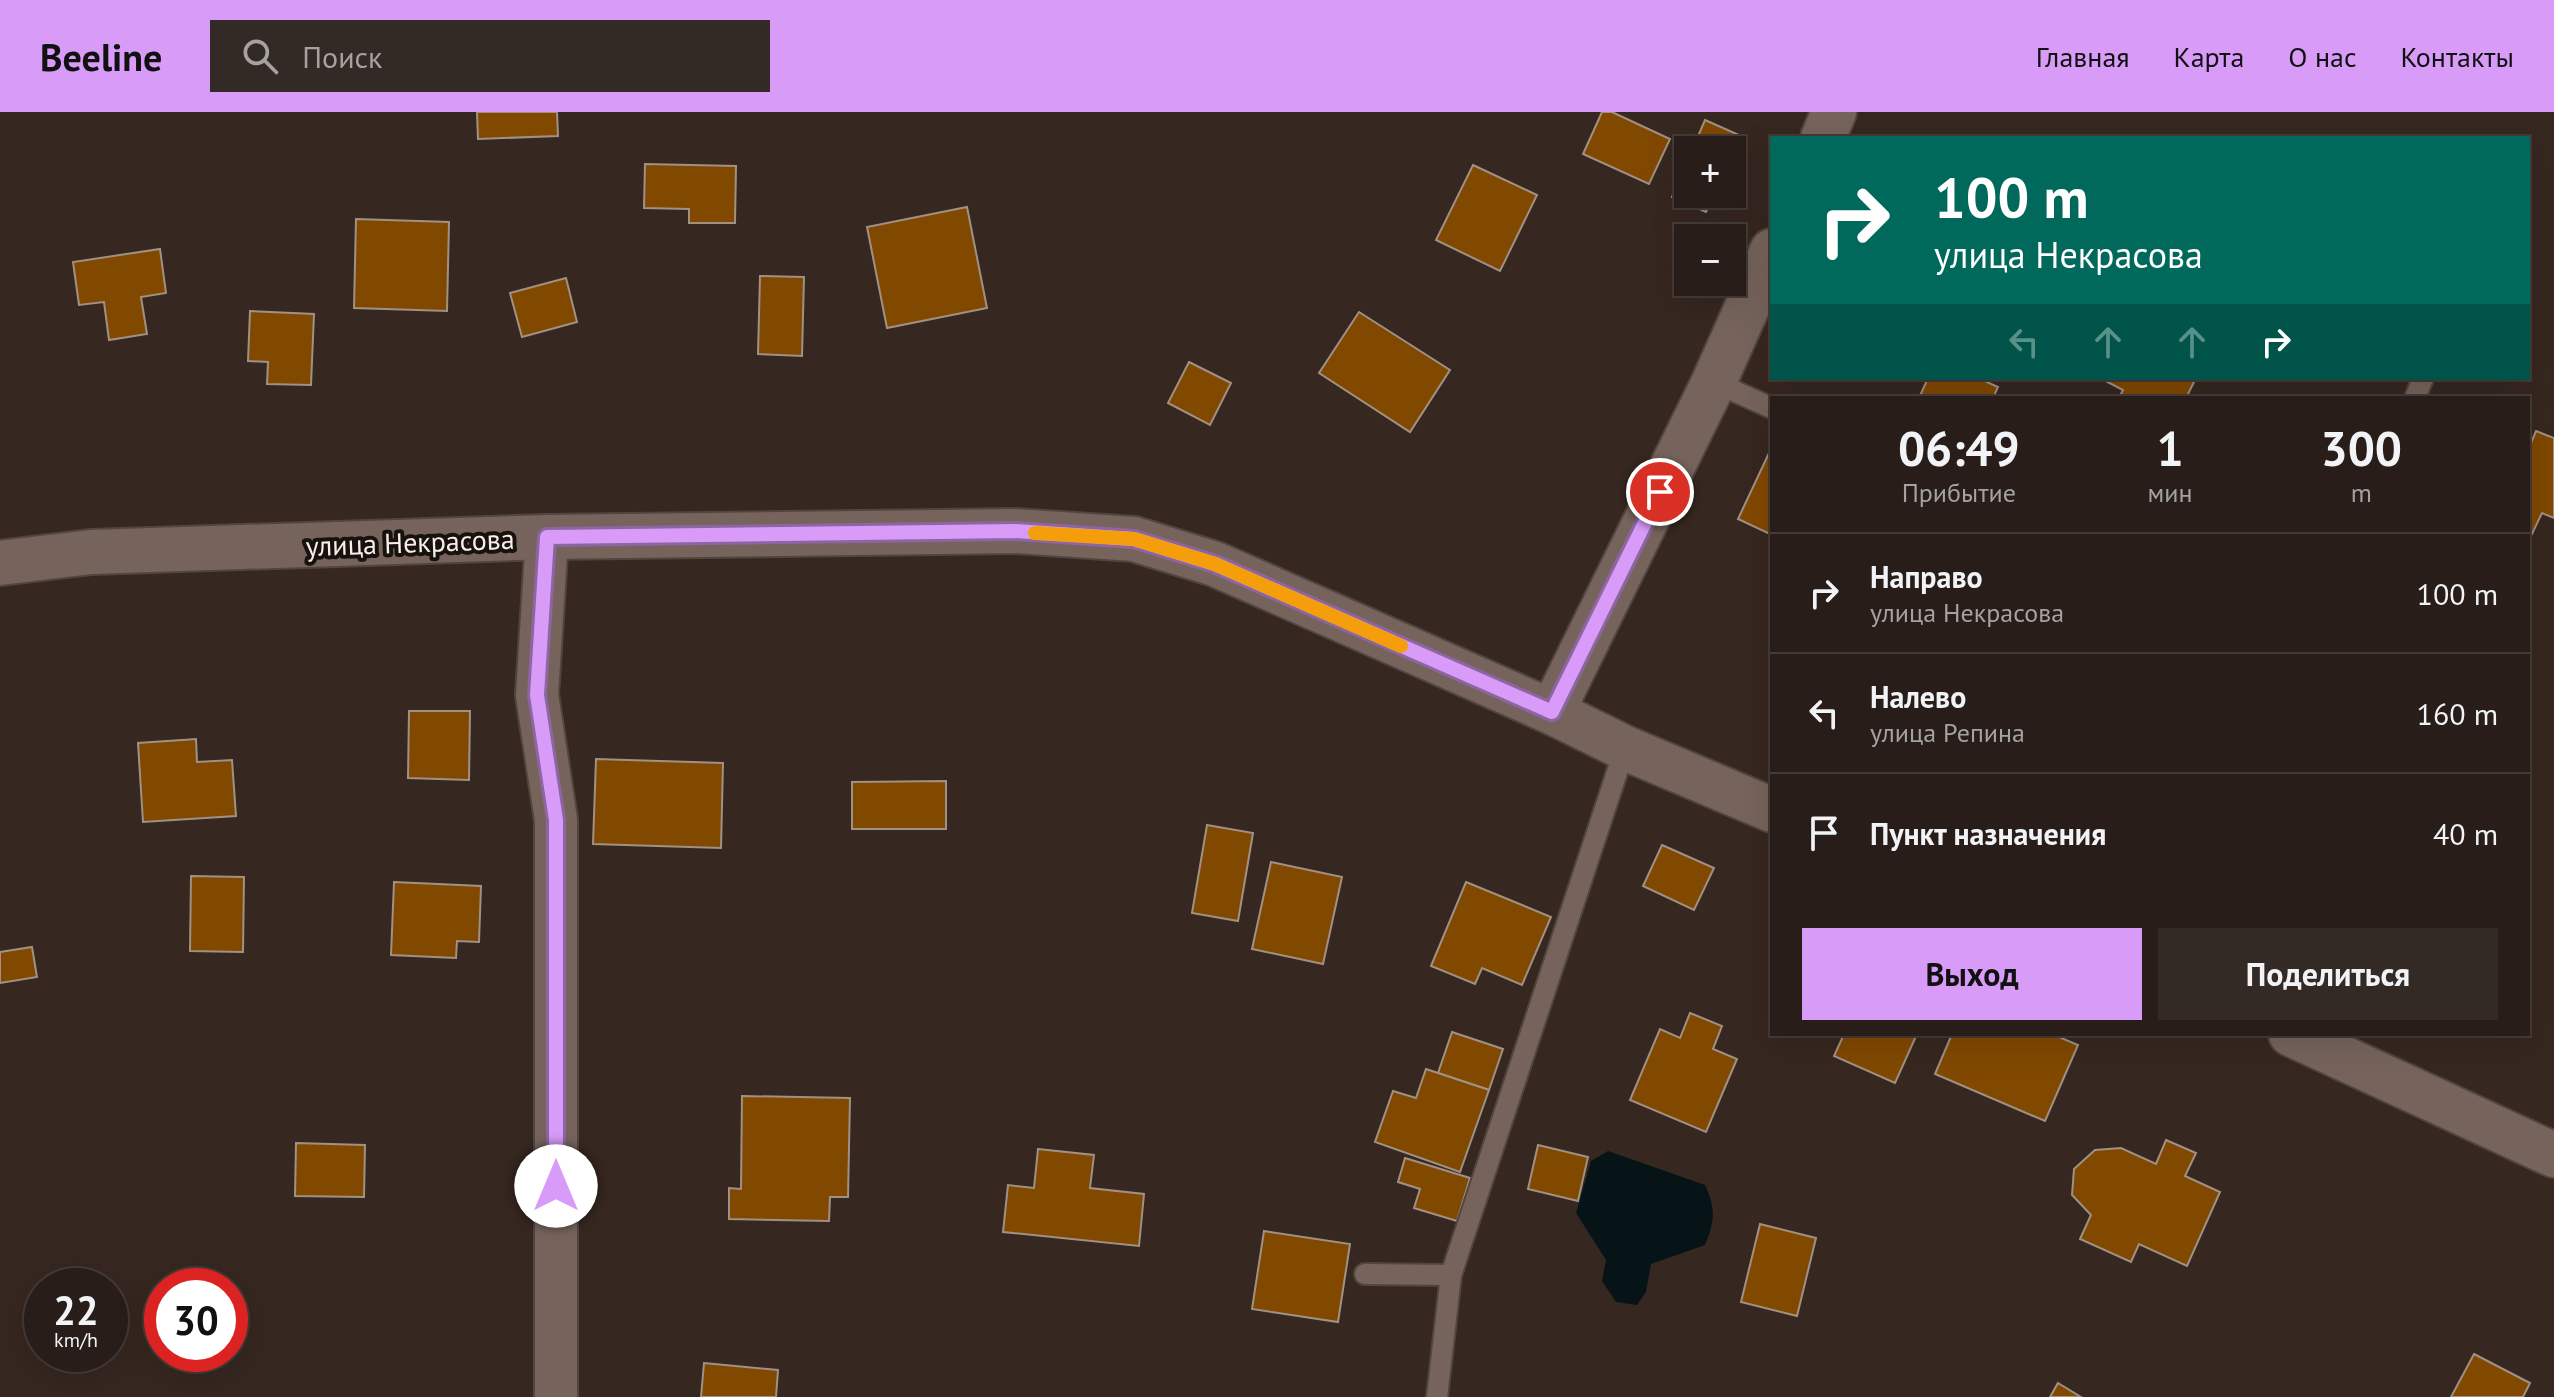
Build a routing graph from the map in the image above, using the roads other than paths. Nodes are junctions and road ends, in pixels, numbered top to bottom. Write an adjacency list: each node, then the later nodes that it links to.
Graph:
1 (1834, 112): 2 (street)
2 (1824, 136)
3 (1770, 256): 4 (street)
4 (1714, 382): 5 (lane); 8 (street)
5 (1770, 407)
6 (547, 537): 7 (street, улица Некрасова); 8 (street, улица Некрасова); 15 (street)
7 (0, 563)
8 (1552, 712): 9 (street, улица Некрасова)
9 (1625, 748): 10 (street, улица Некрасова); 14 (lane)
10 (1770, 809)
11 (2295, 1036): 12 (street)
12 (2554, 1155)
13 (1365, 1274): 14 (lane)
14 (1451, 1275): 16 (lane)
15 (556, 1397)
16 (1437, 1397)

